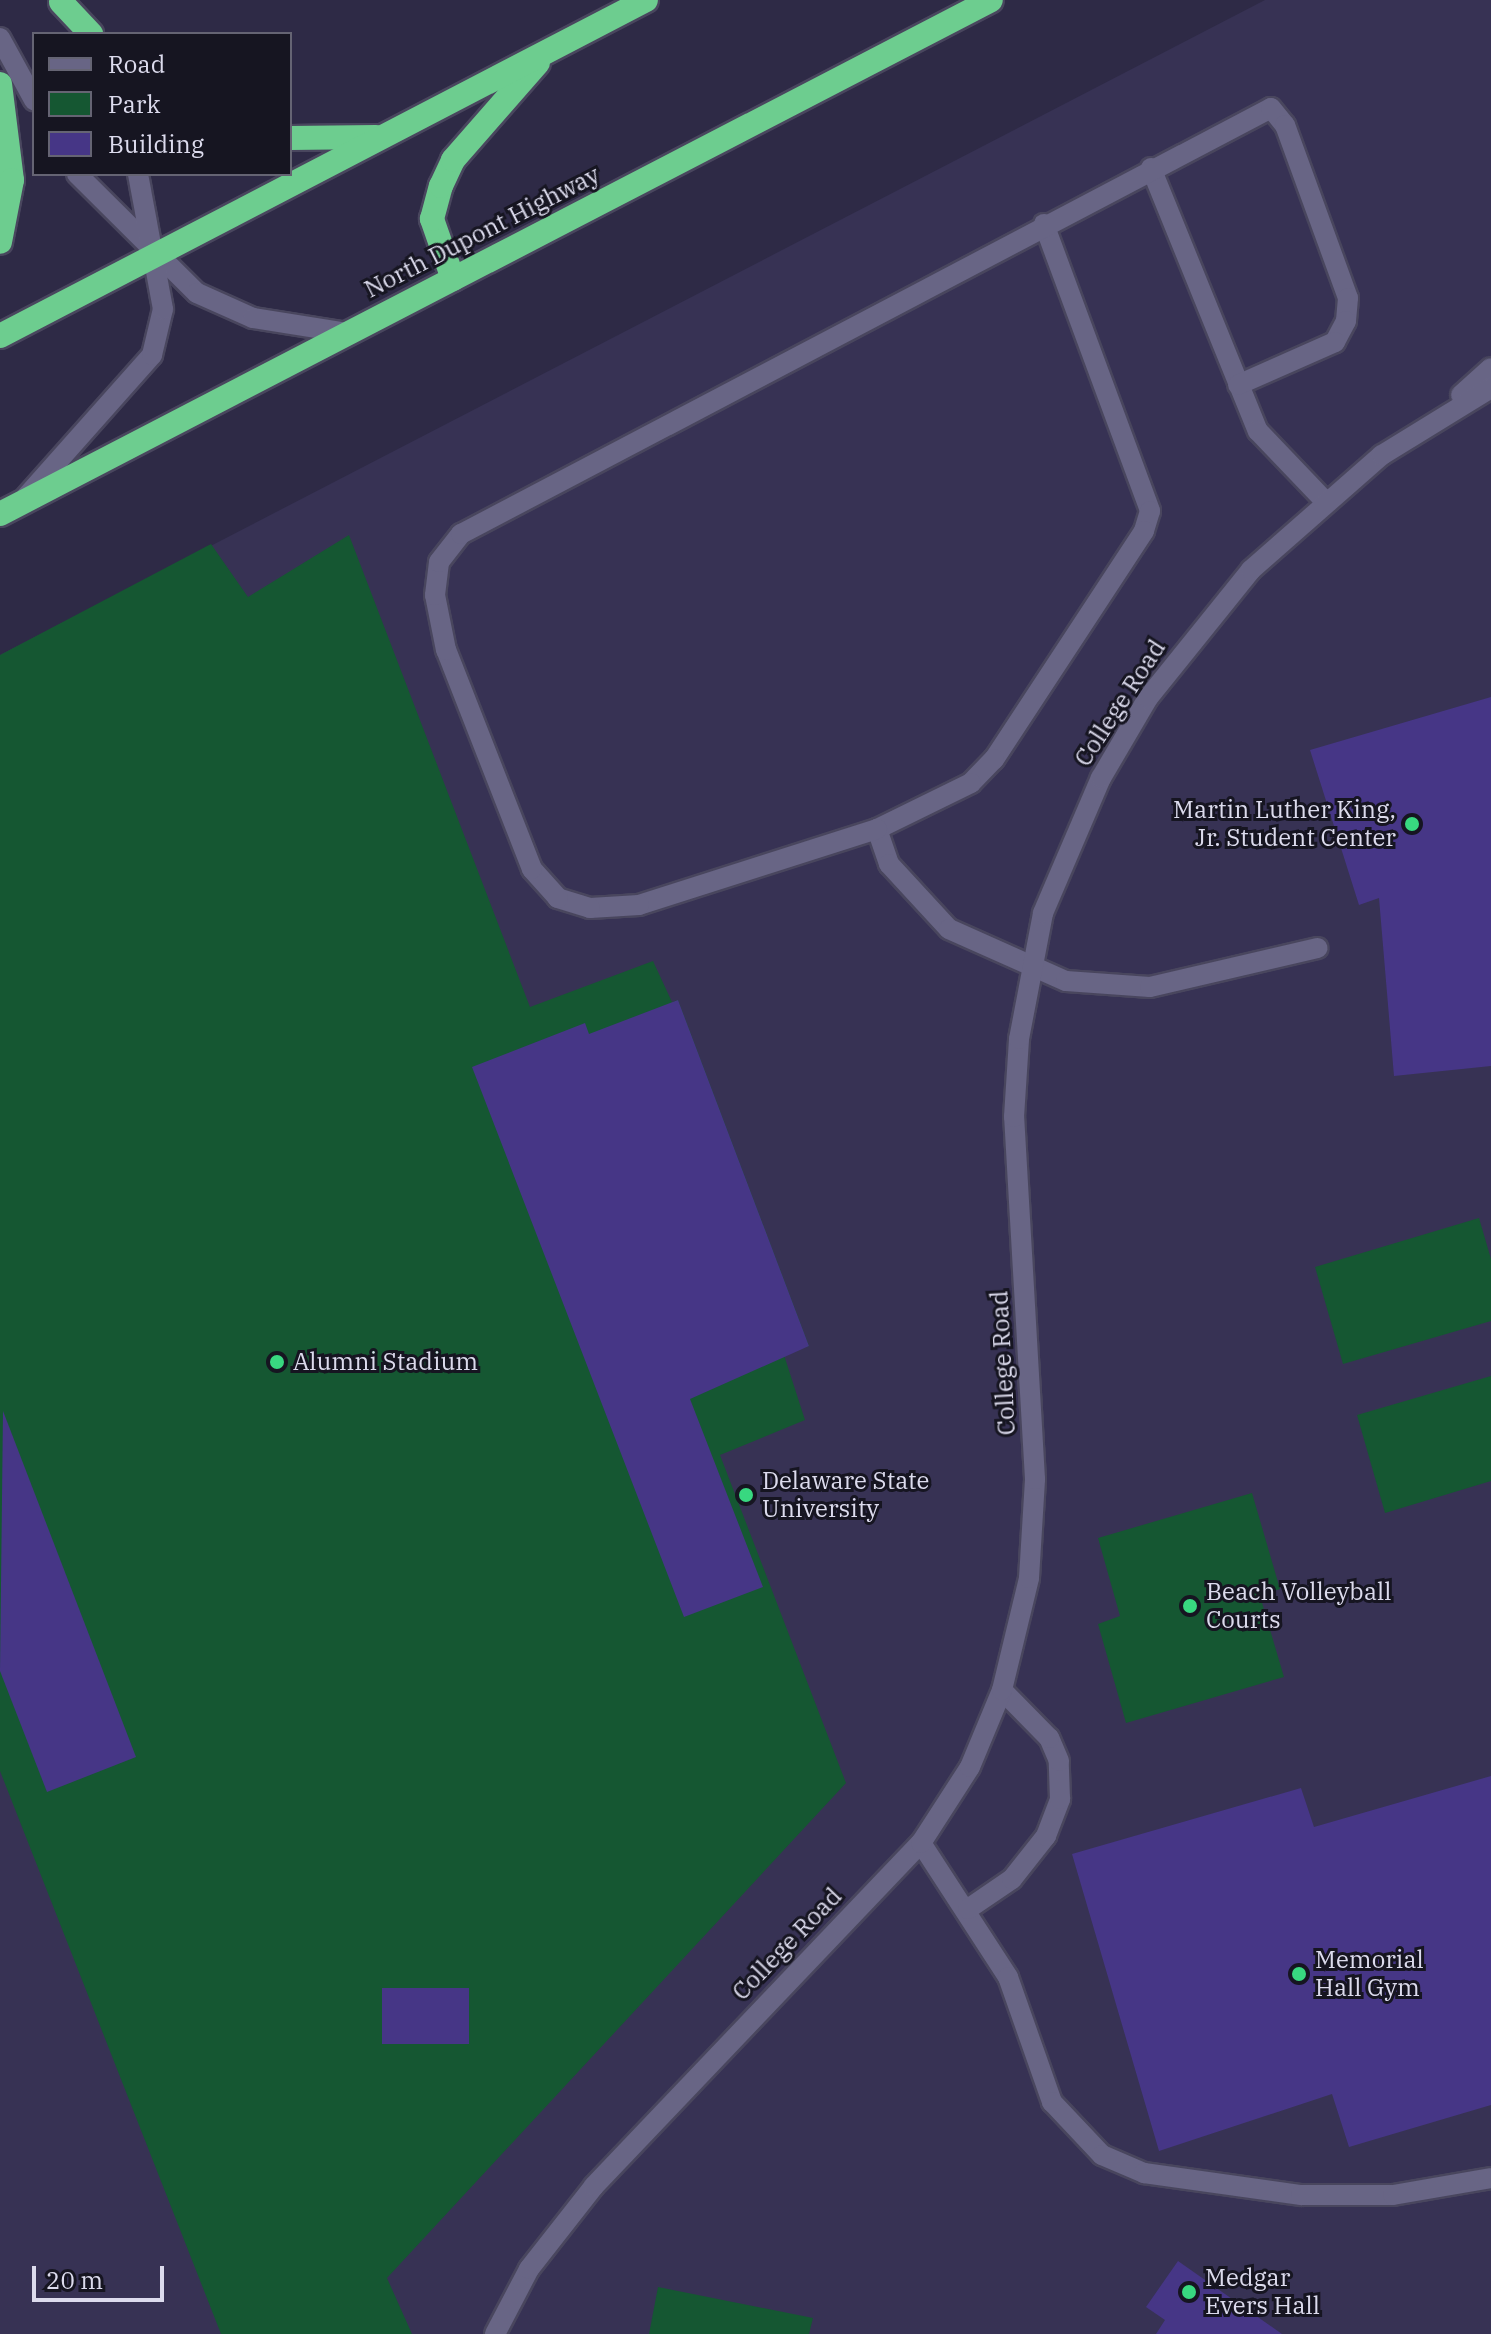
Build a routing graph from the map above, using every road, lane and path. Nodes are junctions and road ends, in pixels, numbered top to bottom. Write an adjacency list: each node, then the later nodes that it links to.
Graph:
1 (646, 0): 7 (highway)
2 (991, 0): 18 (highway, North Dupont Highway)
3 (60, 1): 4 (street); 5 (highway)
4 (75, 32)
5 (89, 32)
6 (0, 38): 9 (street)
7 (547, 52): 10 (highway); 18 (highway)
8 (0, 84): 16 (highway)
9 (32, 96)
10 (382, 137): 11 (highway); 17 (highway)
11 (292, 138)
12 (1151, 168): 15 (street); 22 (street); 22 (street)
13 (79, 176): 17 (street)
14 (138, 176): 17 (street)
15 (1044, 224): 27 (street); 27 (street)
16 (0, 242)
17 (155, 256): 19 (street); 20 (highway); 26 (street)
18 (453, 279): 19 (highway, North Dupont Highway)
19 (348, 333): 26 (highway, North Dupont Highway)
20 (0, 336)
21 (1491, 368): 24 (street)
22 (1238, 385): 25 (street)
23 (1491, 388): 24 (street, College Road)
24 (1442, 412): 25 (street, College Road)
25 (1325, 501): 29 (street, College Road)
26 (9, 510)
27 (877, 829): 29 (street)
28 (1318, 948): 29 (street)
29 (1029, 969): 30 (street, College Road)
30 (1002, 1690): 31 (street, College Road); 32 (street)
31 (921, 1843): 32 (street); 34 (street, College Road)
32 (968, 1909): 33 (street)
33 (1491, 2178)
34 (495, 2334)

